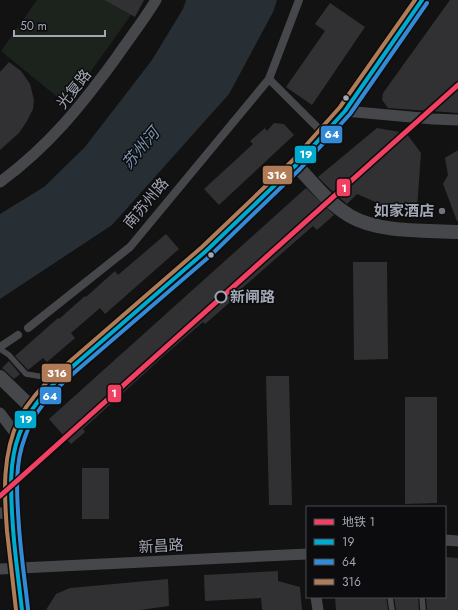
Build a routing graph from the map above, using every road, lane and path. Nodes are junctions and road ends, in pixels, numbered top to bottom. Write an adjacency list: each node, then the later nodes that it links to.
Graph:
1 (156, 0): 9 (street, 光复路)
2 (299, 0): 4 (street, 南苏州路)
3 (422, 0): 5 (main road)
4 (269, 79): 7 (street); 11 (street, 南苏州路)
5 (345, 111): 6 (street); 7 (main road)
6 (458, 120)
7 (324, 134): 8 (main road)
8 (296, 165): 10 (street); 15 (main road)
9 (0, 182)
10 (458, 232)
11 (28, 328)
12 (18, 335): 13 (street)
13 (0, 348): 15 (lane)
14 (0, 377): 16 (street)
15 (58, 380): 16 (main road)
16 (32, 408): 18 (main road)
17 (0, 413): 18 (street)
18 (18, 437): 19 (main road)
19 (6, 514): 23 (main road)
20 (446, 540): 21 (street)
21 (458, 541)
22 (306, 554): 23 (street, 新昌路)
23 (17, 568): 24 (street, 新昌路); 28 (main road)
24 (0, 569)
25 (316, 598): 29 (street)
26 (390, 598): 30 (lane)
27 (422, 598): 31 (lane)
28 (22, 610)
29 (318, 610)
30 (392, 610)
31 (423, 610)

